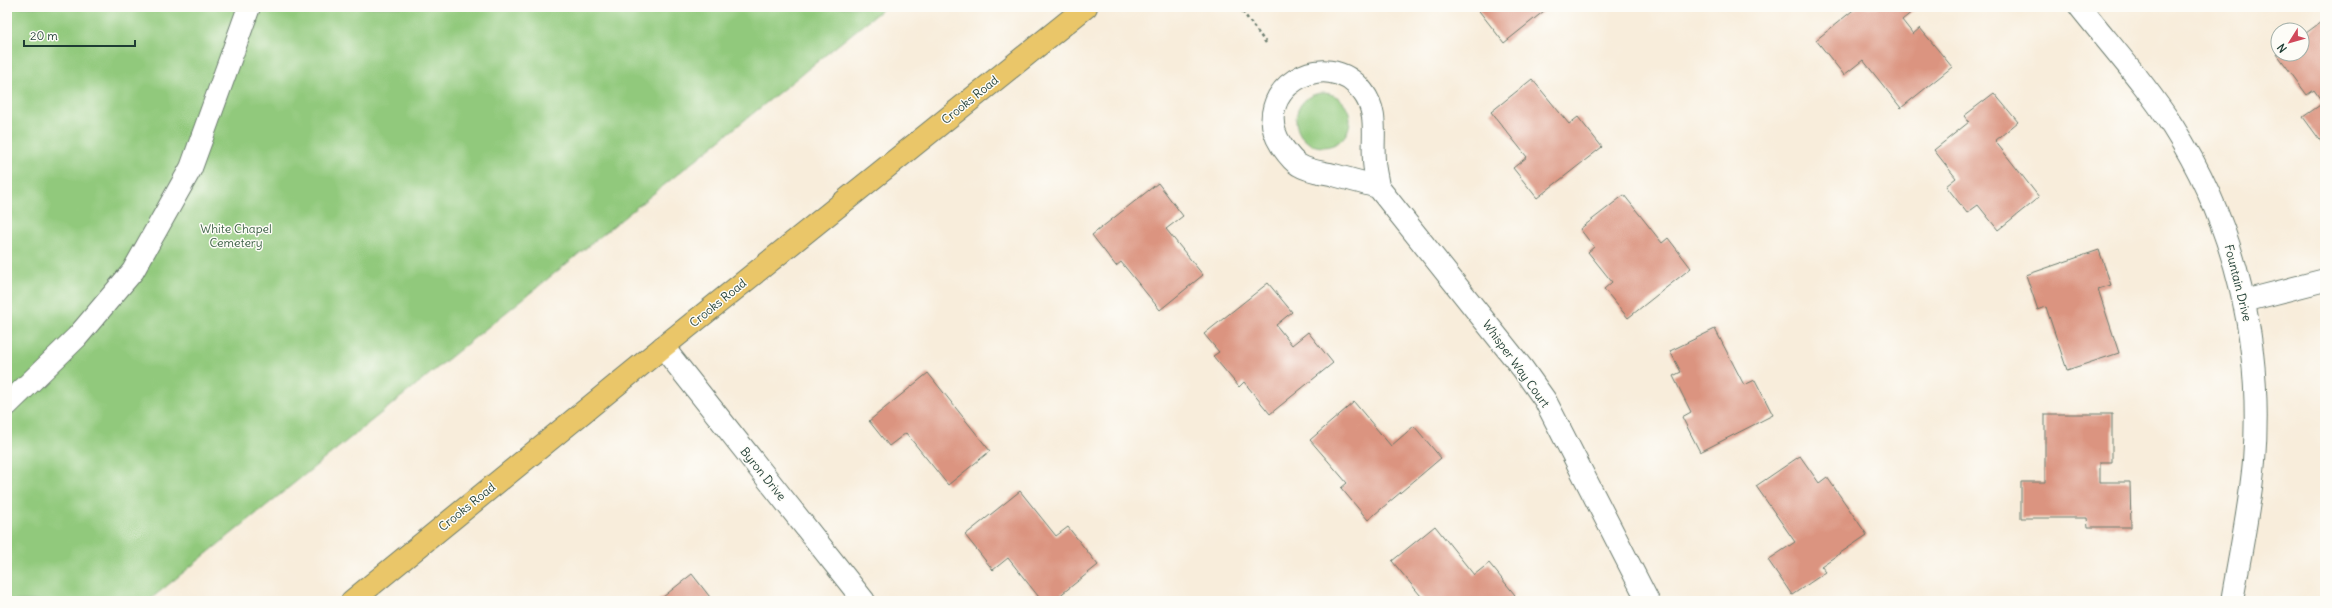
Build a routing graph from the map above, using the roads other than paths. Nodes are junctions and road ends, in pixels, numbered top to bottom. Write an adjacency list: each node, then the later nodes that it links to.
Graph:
1 (249, 7): 8 (street)
2 (1086, 7): 7 (main road, Crooks Road)
3 (2080, 7): 6 (street, Fountain Drive)
4 (1378, 187): 4 (street); 11 (street, Whisper Way Court)
5 (2325, 280): 6 (street)
6 (2244, 301): 12 (street, Fountain Drive)
7 (663, 347): 9 (main road, Crooks Road); 10 (street, Byron Drive)
8 (7, 405)
9 (352, 601)
10 (864, 601)
11 (1648, 601)
12 (2232, 601)

